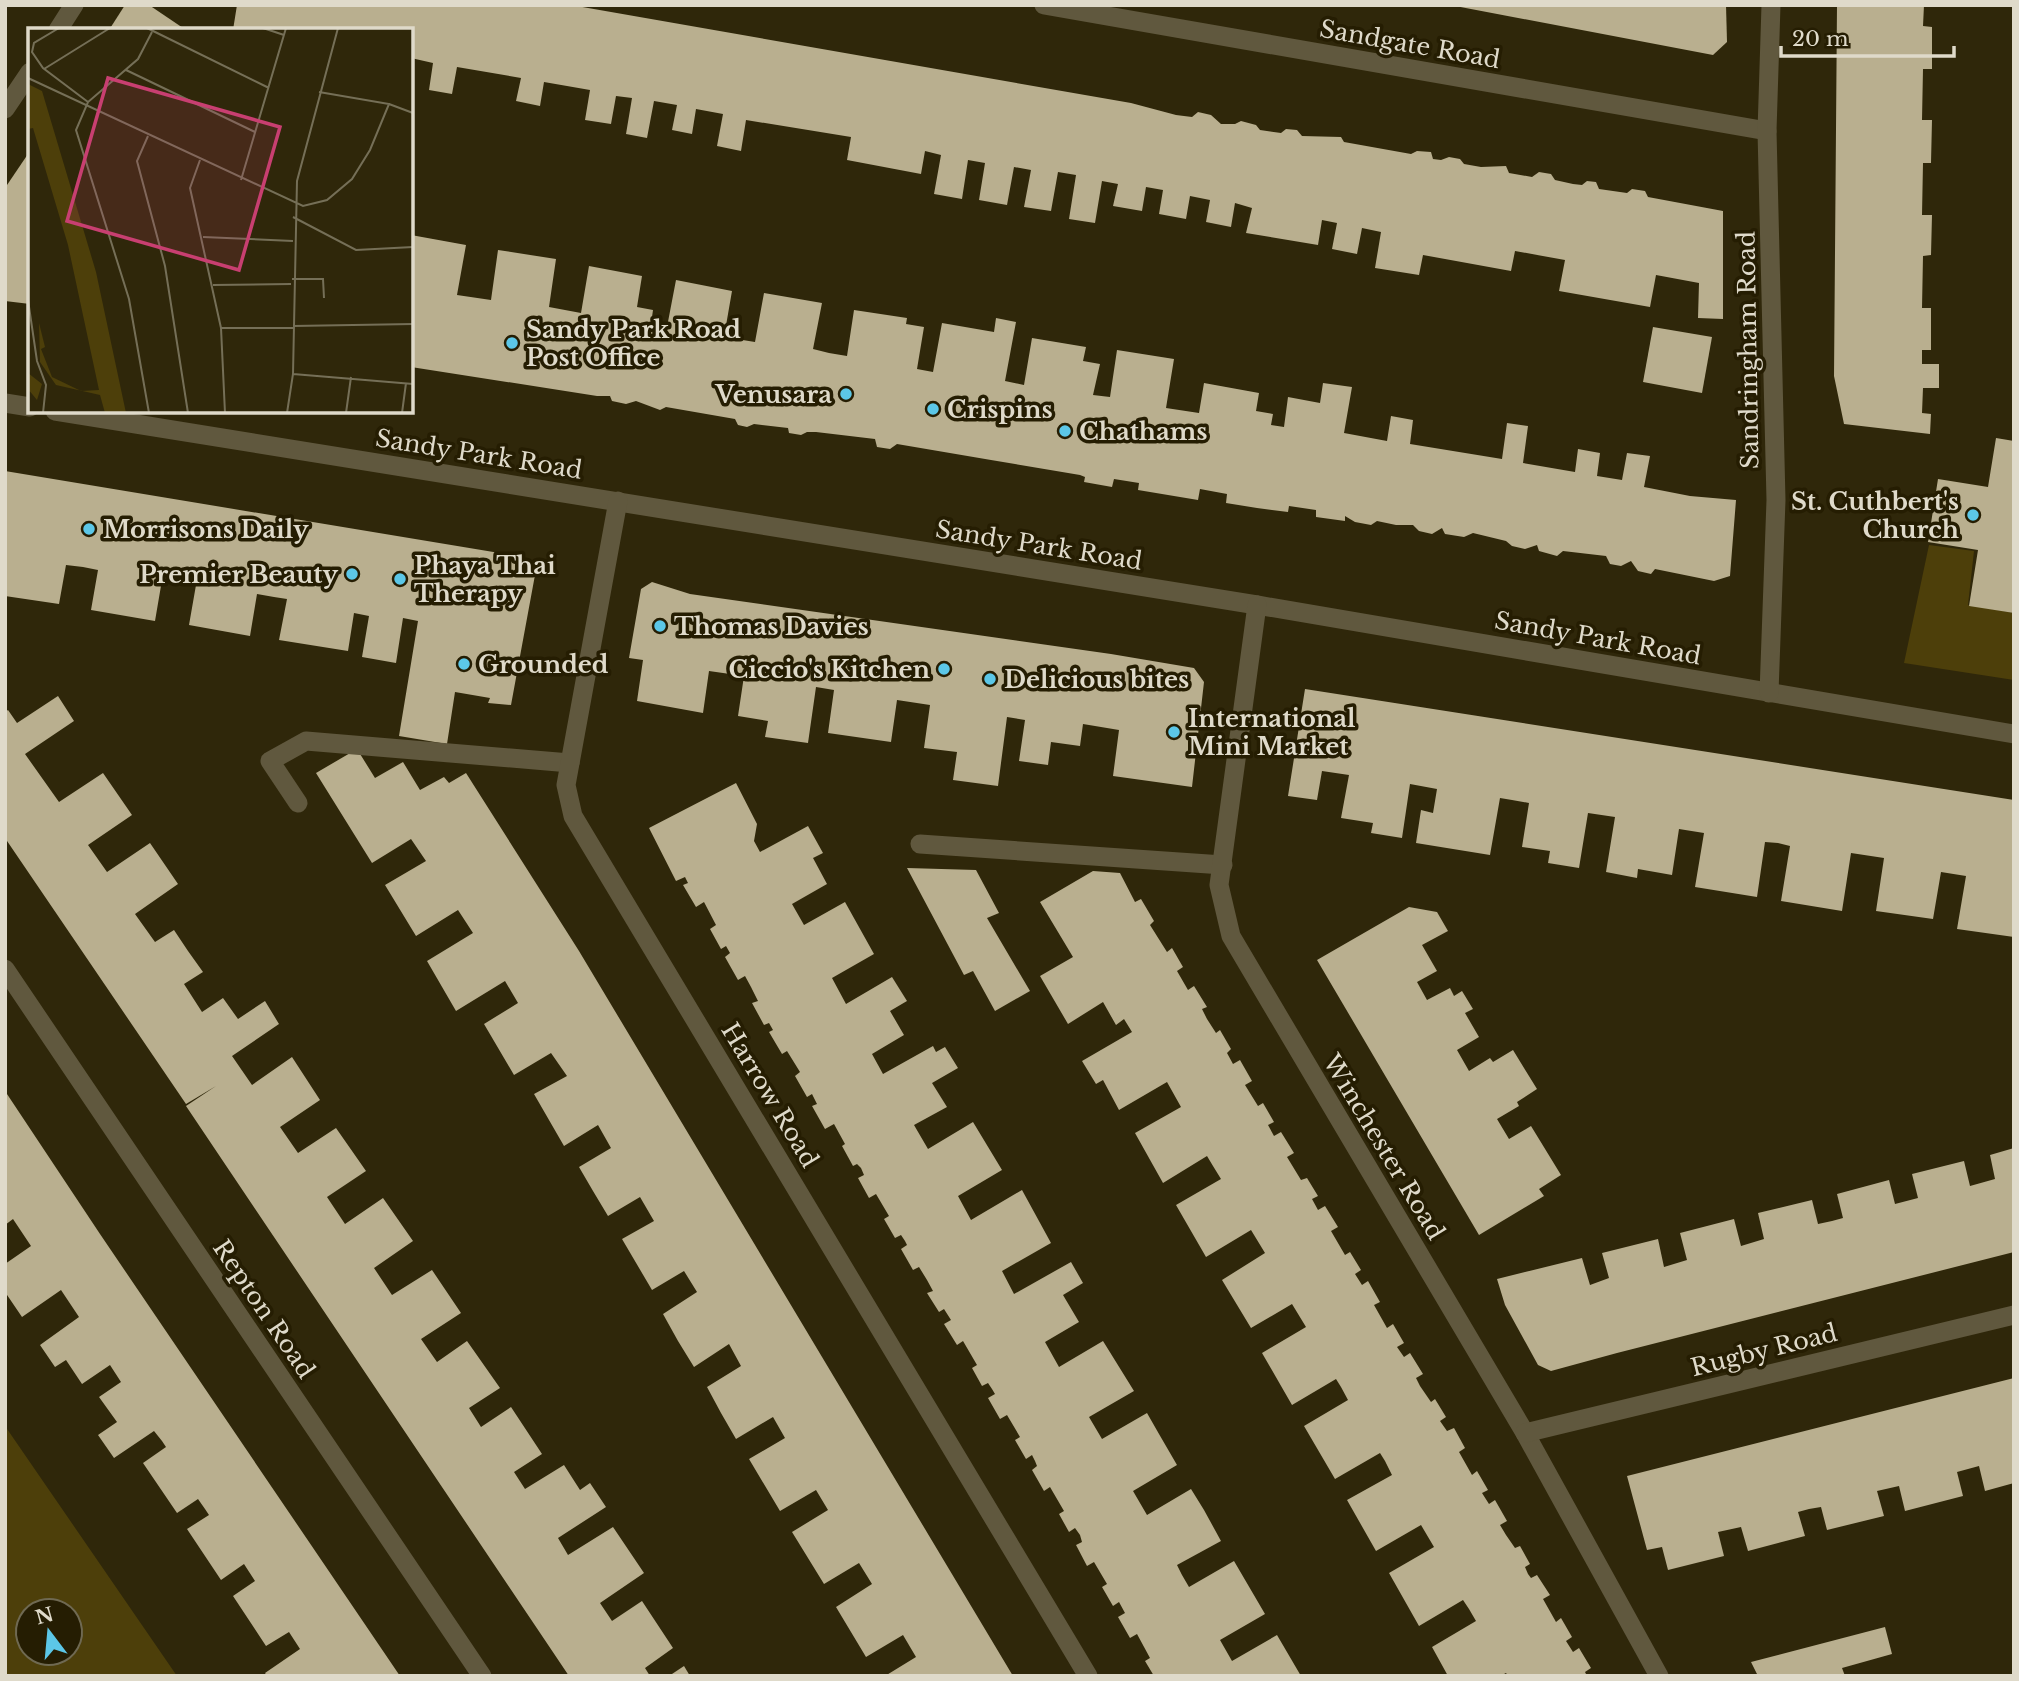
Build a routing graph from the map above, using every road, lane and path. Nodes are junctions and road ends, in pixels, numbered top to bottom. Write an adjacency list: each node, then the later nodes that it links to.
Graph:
1 (75, 5): 4 (street)
2 (1044, 5): 7 (street, Sandgate Road)
3 (1771, 5): 7 (street, Sandringham Road)
4 (59, 28)
5 (28, 75): 6 (street)
6 (5, 109)
7 (1767, 131): 13 (street, Sandringham Road)
8 (5, 403): 9 (street)
9 (28, 407)
10 (68, 413): 11 (street, Sandy Park Road)
11 (618, 501): 12 (street, Sandy Park Road); 15 (street, Harrow Road)
12 (1257, 605): 13 (street, Sandy Park Road); 18 (street, Winchester Road)
13 (1769, 693): 14 (street, Sandy Park Road)
14 (2014, 734)
15 (570, 763): 16 (street); 23 (street, Harrow Road)
16 (298, 803)
17 (920, 844): 18 (street)
18 (1223, 866): 21 (street, Winchester Road)
19 (5, 969): 22 (street, Repton Road)
20 (2014, 1315): 21 (street, Rugby Road)
21 (1525, 1433): 24 (street, Winchester Road)
22 (482, 1676)
23 (1088, 1676)
24 (1659, 1676)

